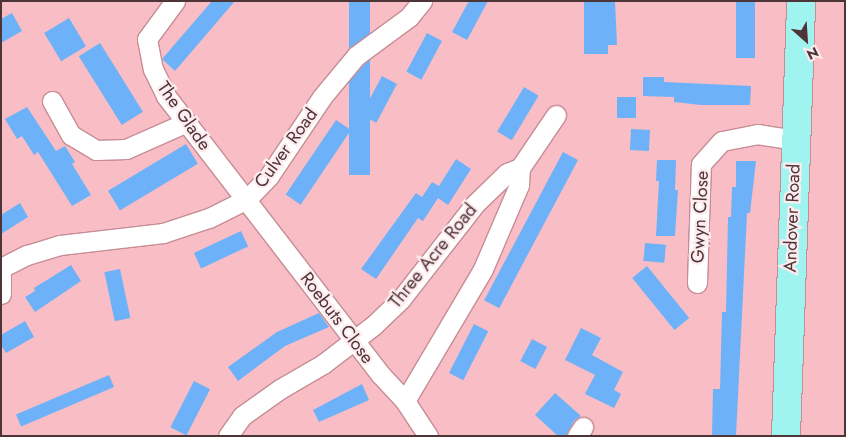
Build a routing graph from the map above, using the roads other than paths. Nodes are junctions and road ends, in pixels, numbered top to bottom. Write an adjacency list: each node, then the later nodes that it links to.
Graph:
1 (175, 1): 6 (street, The Glade)
2 (422, 1): 9 (street, Culver Road)
3 (801, 1): 7 (main road, Andover Road)
4 (52, 101): 6 (street)
5 (556, 116): 8 (street, Three Acre Road)
6 (186, 123): 9 (street, The Glade)
7 (795, 140): 12 (street, Gwyn Close); 18 (main road, Andover Road)
8 (520, 168): 14 (street, Three Acre Road); 15 (street, Three Acre Road)
9 (247, 199): 10 (street, Culver Road); 14 (street, Roebuts Close)
10 (1, 268)
11 (1, 276): 13 (street)
12 (696, 283)
13 (1, 294)
14 (354, 341): 15 (street, Roebuts Close); 16 (street, Three Acre Road)
15 (405, 401): 17 (street, Roebuts Close)
16 (228, 436)
17 (428, 436)
18 (786, 436)

